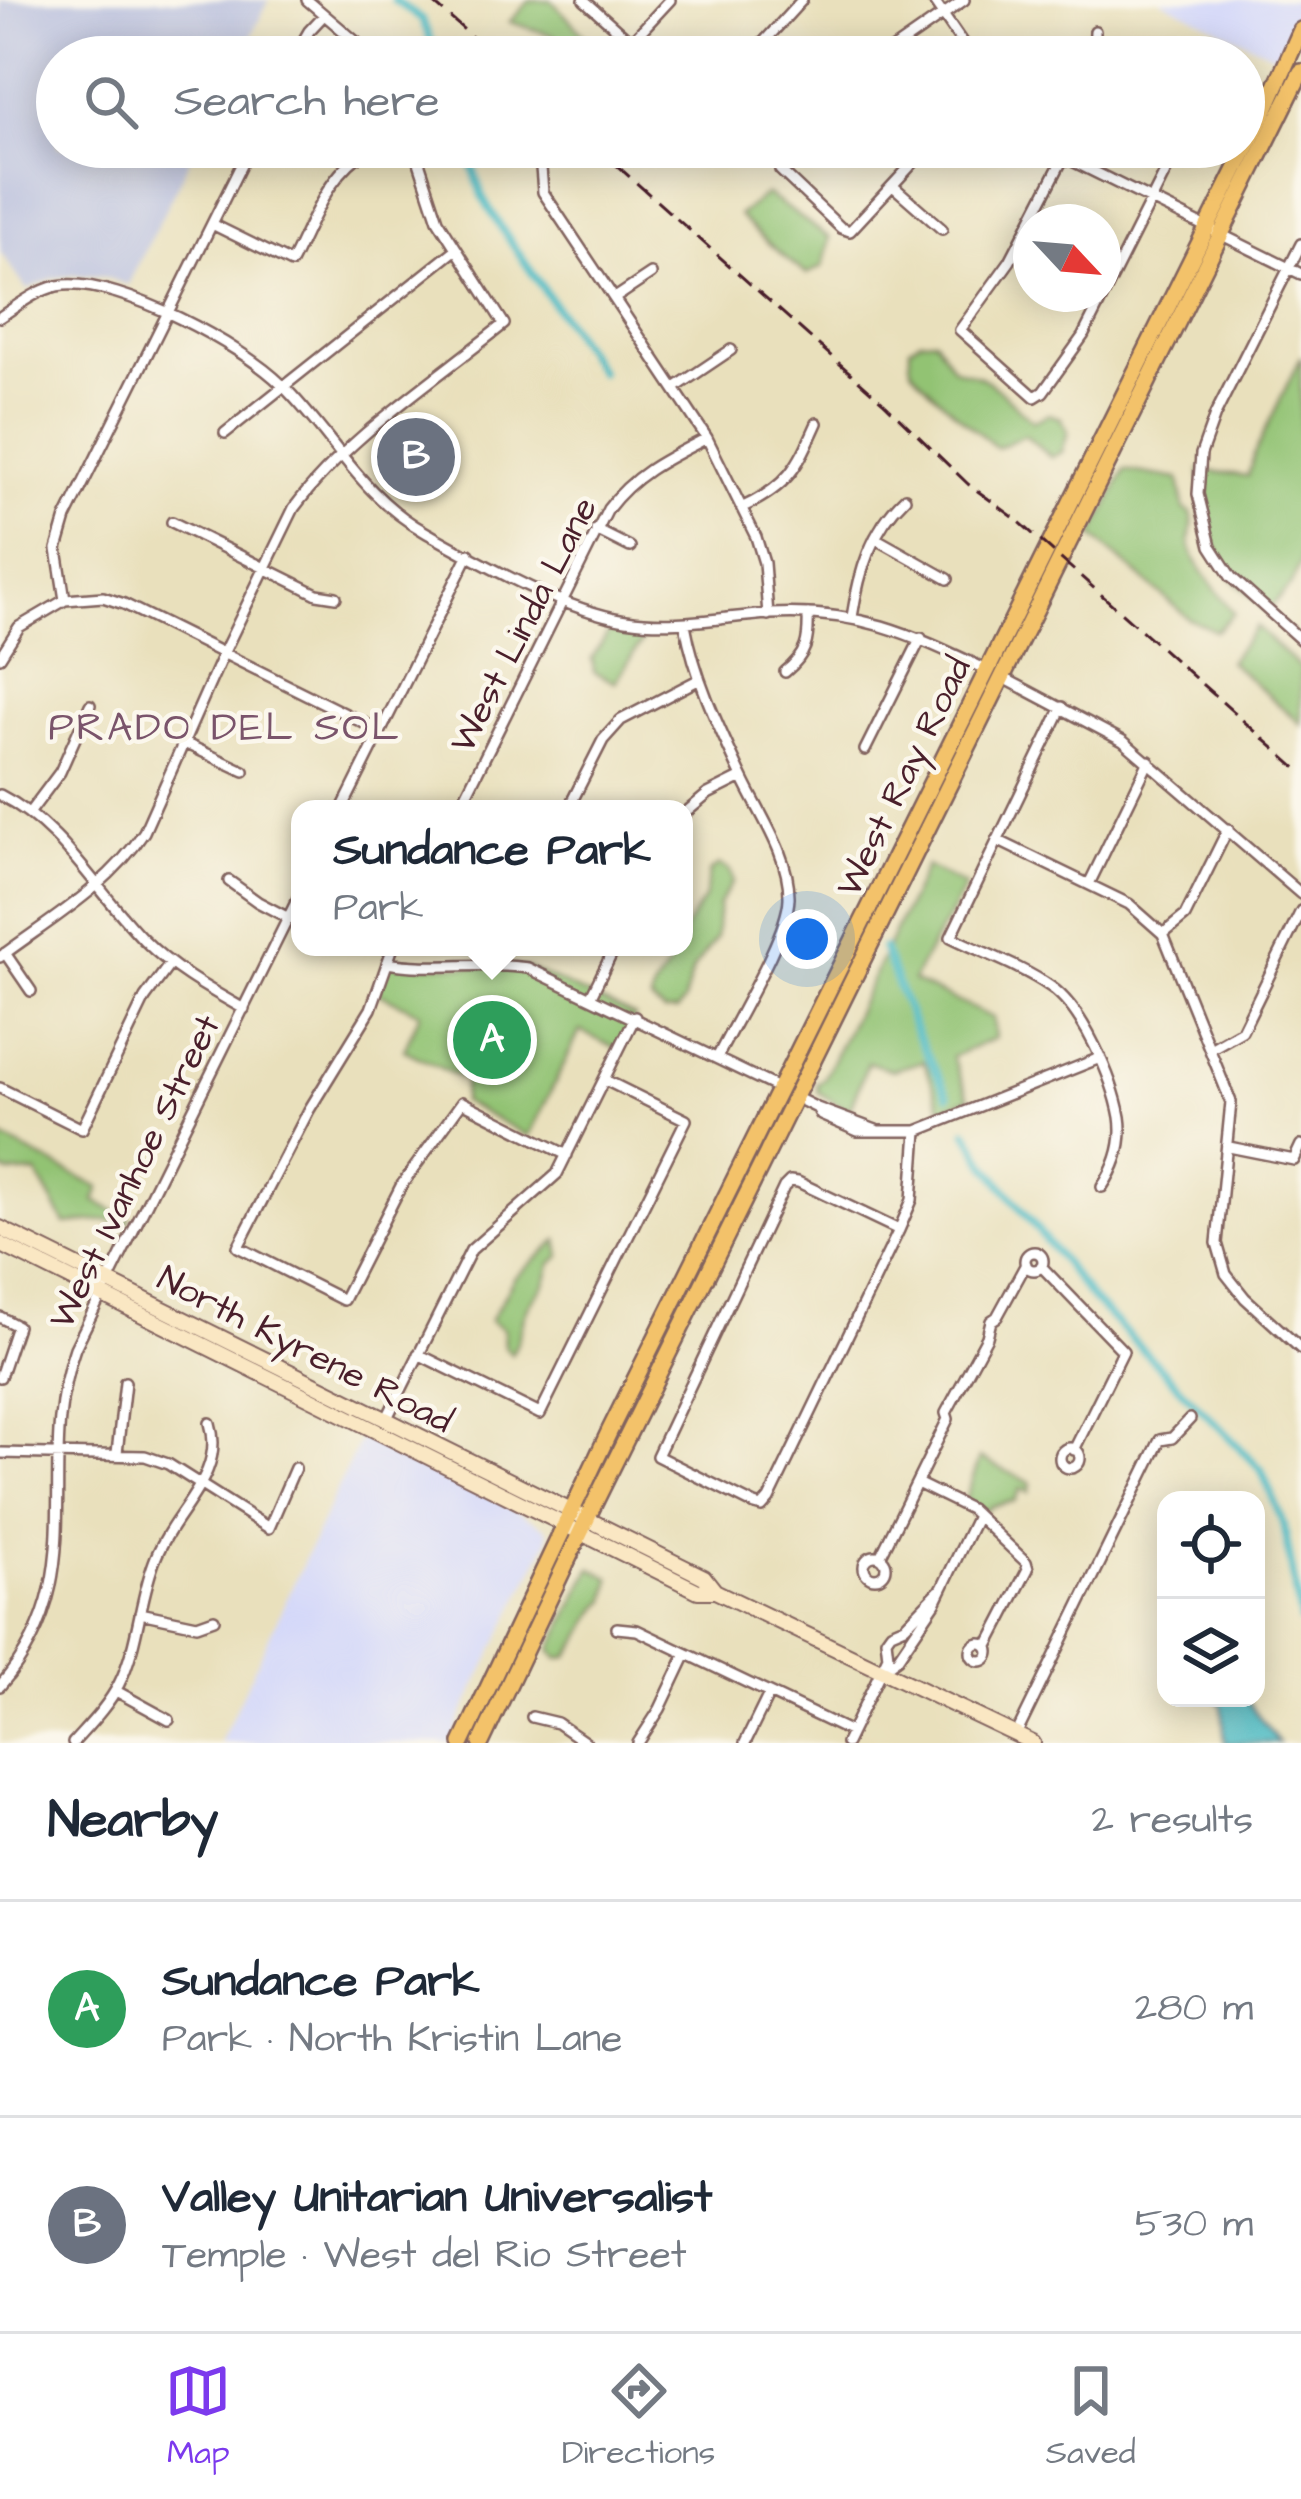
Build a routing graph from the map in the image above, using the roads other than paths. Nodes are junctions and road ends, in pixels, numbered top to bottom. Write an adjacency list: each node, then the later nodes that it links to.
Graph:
1 (307, 0): 7 (street)
2 (584, 0): 13 (street)
3 (670, 0): 14 (street)
4 (802, 0): 15 (street)
5 (933, 0): 8 (street)
6 (964, 0): 8 (street)
7 (324, 15): 11 (street); 12 (street)
8 (944, 15): 16 (street); 17 (street)
9 (1301, 30): 20 (main road, West Ray Road)
10 (1095, 31): 18 (street)
11 (306, 36)
12 (349, 36)
13 (623, 36)
14 (637, 36)
15 (769, 36)
16 (913, 36)
17 (958, 36)
18 (1095, 36)
19 (1301, 72): 21 (main road, West Ray Road)
20 (1265, 114)
21 (1265, 139)
22 (240, 168): 35 (street)
23 (343, 168): 35 (street)
24 (420, 168): 39 (street)
25 (541, 168): 43 (street)
26 (782, 168): 33 (street)
27 (909, 168): 33 (street)
28 (1058, 168): 34 (street)
29 (1094, 168): 34 (street)
30 (1167, 168): 34 (street)
31 (1242, 168): 37 (main road, West Ray Road)
32 (1249, 168): 37 (main road, West Ray Road)
33 (893, 186): 36 (street)
34 (1151, 200): 37 (street)
35 (212, 224): 44 (street)
36 (943, 229)
37 (1215, 231): 40 (street); 74 (main road, West Ray Road)
38 (1301, 244): 40 (street)
39 (454, 251): 47 (street); 52 (street)
40 (1289, 268): 42 (street); 70 (street)
41 (651, 274): 43 (street)
42 (1301, 274)
43 (615, 298): 48 (street)
44 (168, 316): 45 (street); 47 (street); 63 (street)
45 (0, 317)
46 (731, 350): 48 (street)
47 (285, 387): 50 (street); 52 (street)
48 (676, 387): 51 (street)
49 (817, 423): 54 (street)
50 (226, 434)
51 (707, 438): 54 (street); 56 (street, West Linda Lane)
52 (341, 457): 59 (street); 60 (street)
53 (905, 498): 57 (street)
54 (742, 507): 65 (street)
55 (172, 522): 60 (street)
56 (596, 530): 58 (street); 64 (street, West Linda Lane)
57 (875, 538): 61 (street); 67 (street)
58 (630, 547)
59 (469, 554): 64 (street); 78 (street)
60 (265, 568): 62 (street); 71 (street)
61 (948, 579)
62 (336, 597)
63 (65, 600): 71 (street); 72 (street)
64 (562, 601): 68 (street); 86 (street, West Linda Lane)
65 (768, 614): 66 (street); 68 (street)
66 (808, 614): 67 (street); 73 (street)
67 (852, 617): 69 (street)
68 (686, 623): 75 (street)
69 (921, 638): 74 (street); 80 (street)
70 (1301, 640)
71 (223, 654): 78 (street); 79 (street)
72 (0, 657)
73 (785, 672)
74 (995, 674): 77 (street); 115 (main road, West Ray Road)
75 (698, 680): 83 (street); 87 (street)
76 (90, 705): 89 (street)
77 (1062, 707): 81 (street); 91 (street)
78 (380, 731): 85 (street)
79 (184, 743): 82 (street); 94 (street)
80 (865, 750)
81 (1149, 761): 90 (street); 93 (street)
82 (244, 772)
83 (742, 777): 88 (street); 111 (street)
84 (0, 795): 89 (street)
85 (346, 800)
86 (463, 800)
87 (573, 800)
88 (693, 806)
89 (30, 812): 94 (street)
90 (1228, 829): 95 (street); 100 (street)
91 (997, 841): 93 (street); 112 (street)
92 (229, 881): 98 (street)
93 (1089, 884): 100 (street)
94 (96, 887): 101 (street); 105 (street)
95 (1301, 894)
96 (1301, 911): 110 (street)
97 (291, 912): 98 (street, West Ivanhoe Street)
98 (288, 918): 99 (street); 108 (street, West Ivanhoe Street)
99 (291, 920)
100 (1163, 934): 110 (street)
101 (2, 955): 106 (street)
102 (390, 956): 104 (street)
103 (611, 956): 107 (street)
104 (387, 963): 107 (street); 119 (street)
105 (170, 964): 108 (street); 114 (street)
106 (31, 991)
107 (591, 996): 109 (street)
108 (244, 1009): 124 (street, West Ivanhoe Street)
109 (635, 1018): 111 (street); 113 (street)
110 (1212, 1048): 118 (street)
111 (717, 1058): 115 (street)
112 (1100, 1058): 116 (street); 120 (street)
113 (605, 1080): 119 (street); 127 (street)
114 (0, 1088)
115 (787, 1093): 116 (street); 141 (main road, West Ray Road)
116 (917, 1131): 122 (street)
117 (1301, 1145): 118 (street)
118 (1229, 1147): 126 (street)
119 (567, 1155): 127 (street)
120 (1102, 1187)
121 (0, 1228): 124 (main road, North Kyrene Road)
122 (899, 1230): 122 (street)
123 (0, 1244): 124 (main road, North Kyrene Road)
124 (104, 1288): 132 (main road, North Kyrene Road); 135 (street, West Ivanhoe Street)
125 (0, 1317): 128 (street)
126 (1301, 1349)
127 (418, 1354): 132 (street)
128 (0, 1377)
129 (125, 1382): 136 (street)
130 (1190, 1419): 155 (street)
131 (210, 1423): 139 (street)
132 (382, 1428): 141 (main road, North Kyrene Road)
133 (1075, 1450): 138 (street)
134 (0, 1453): 135 (street)
135 (59, 1453): 136 (street); 150 (street, West Ivanhoe Street)
136 (117, 1453): 139 (street)
137 (296, 1468): 139 (street)
138 (917, 1483): 140 (street); 142 (street)
139 (200, 1484): 144 (street)
140 (977, 1516): 143 (street); 147 (street)
141 (574, 1523): 149 (main road, North Kyrene Road); 158 (main road, West Ray Road); 159 (main road, West Ray Road)
142 (880, 1557)
143 (939, 1592): 149 (street); 149 (street)
144 (140, 1613): 145 (street); 151 (street)
145 (214, 1619)
146 (617, 1628): 148 (street)
147 (988, 1646)
148 (686, 1654): 152 (street); 161 (street)
149 (880, 1671): 155 (main road, North Kyrene Road); 156 (street)
150 (0, 1686)
151 (116, 1691): 154 (street); 157 (street)
152 (769, 1694): 156 (street); 162 (street)
153 (532, 1717): 160 (street)
154 (170, 1720)
155 (1016, 1735): 163 (main road, North Kyrene Road)
156 (849, 1738)
157 (73, 1743)
158 (462, 1743)
159 (481, 1743)
160 (586, 1743)
161 (638, 1743)
162 (745, 1743)
163 (1033, 1743)

